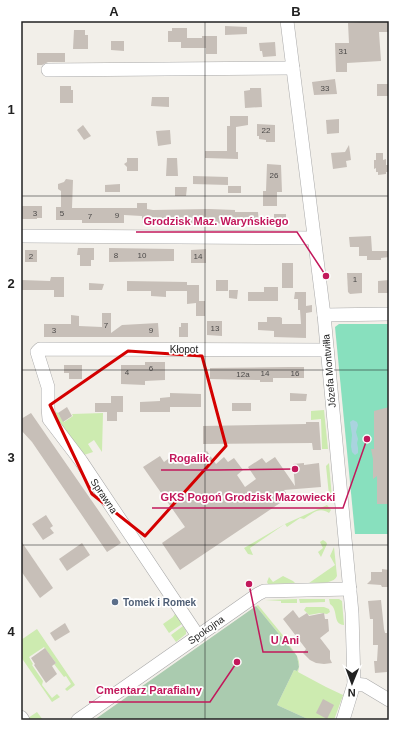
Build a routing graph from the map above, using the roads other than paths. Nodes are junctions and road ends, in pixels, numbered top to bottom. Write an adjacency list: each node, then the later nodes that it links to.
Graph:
1 (287, 21): 2 (street, Józefa Montwiłła)
2 (293, 68): 3 (street); 5 (street, Józefa Montwiłła)
3 (48, 70)
4 (21, 236): 5 (street)
5 (314, 238): 7 (street, Józefa Montwiłła)
6 (389, 314): 7 (street)
7 (324, 315): 9 (street, Józefa Montwiłła)
8 (40, 349): 9 (street, Kłopot); 11 (street, Sprawna)
9 (327, 350): 10 (street, Józefa Montwiłła)
10 (350, 589): 11 (street, Spokojna); 12 (street, Józefa Montwiłła)
11 (198, 636): 16 (street, Spokojna)
12 (354, 684): 13 (street); 17 (street, Józefa Montwiłła)
13 (389, 700)
14 (21, 717): 15 (street)
15 (23, 720)
16 (78, 720)
17 (343, 720)

